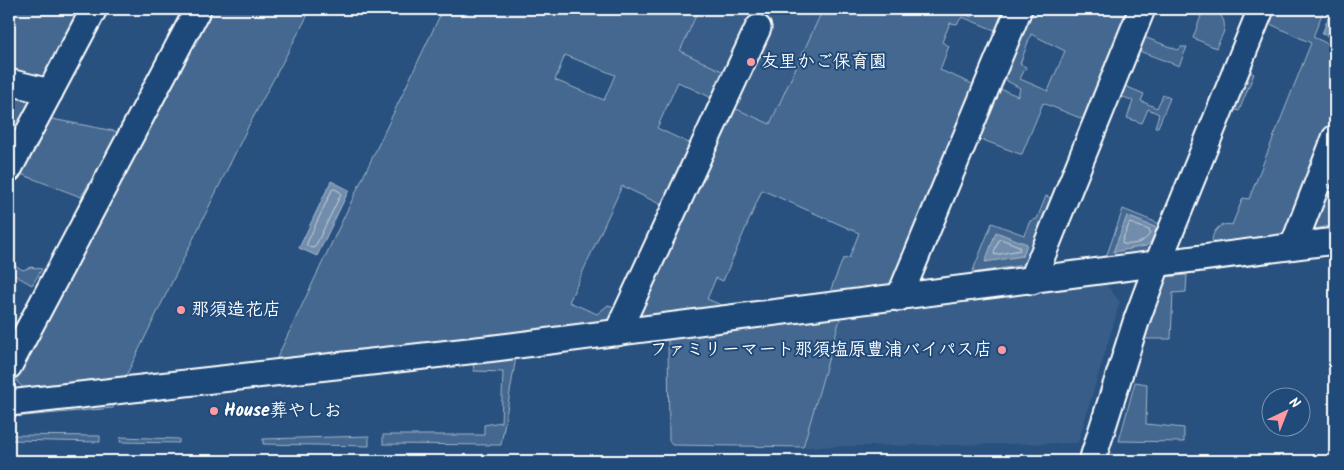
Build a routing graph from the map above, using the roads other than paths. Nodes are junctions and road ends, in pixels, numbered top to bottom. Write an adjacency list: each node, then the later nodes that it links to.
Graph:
1 (94, 9): 8 (street)
2 (198, 9): 17 (street)
3 (1019, 9): 15 (street)
4 (1142, 9): 14 (street)
5 (1261, 9): 13 (street)
6 (758, 28): 16 (street)
7 (9, 82): 8 (street)
8 (50, 92): 10 (street)
9 (1335, 138): 12 (street)
10 (9, 169)
11 (1335, 241): 12 (street)
12 (1293, 246): 13 (street)
13 (1157, 265): 14 (street); 19 (street)
14 (1032, 281): 15 (street)
15 (899, 298): 16 (street)
16 (617, 333): 18 (street)
17 (9, 366)
18 (9, 403)
19 (1092, 461)

